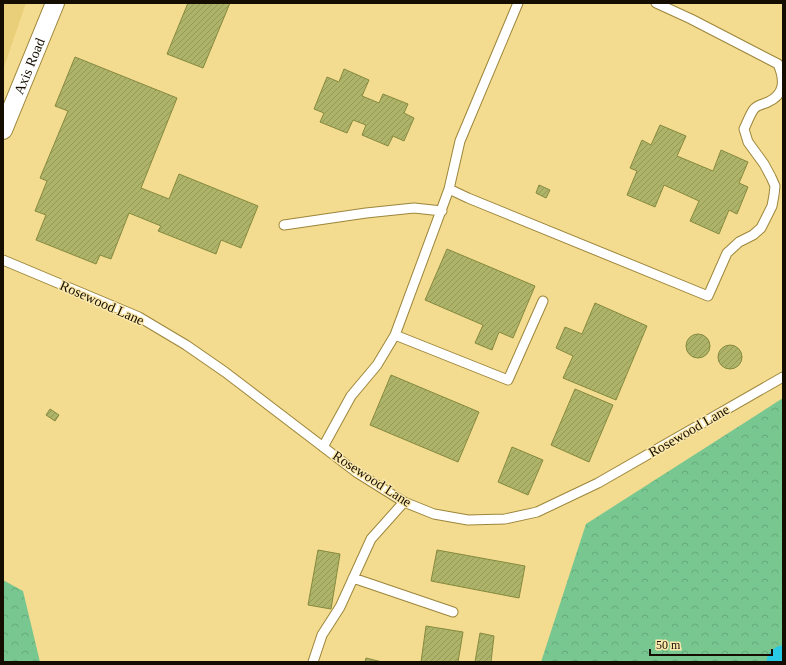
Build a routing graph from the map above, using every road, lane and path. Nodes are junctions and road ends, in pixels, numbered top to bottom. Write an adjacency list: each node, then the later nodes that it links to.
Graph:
1 (55, 3): 5 (street, Axis Road)
2 (518, 3): 6 (lane)
3 (656, 3): 4 (lane)
4 (783, 83): 6 (lane)
5 (3, 130)
6 (449, 189): 7 (lane)
7 (442, 210): 8 (lane); 11 (lane)
8 (284, 225)
9 (3, 260): 13 (lane, Rosewood Lane)
10 (543, 301): 11 (lane)
11 (395, 335): 13 (lane)
12 (783, 377): 14 (lane, Rosewood Lane)
13 (323, 447): 14 (lane, Rosewood Lane)
14 (404, 502): 15 (lane)
15 (353, 578): 16 (lane); 17 (lane)
16 (453, 612)
17 (313, 662)

